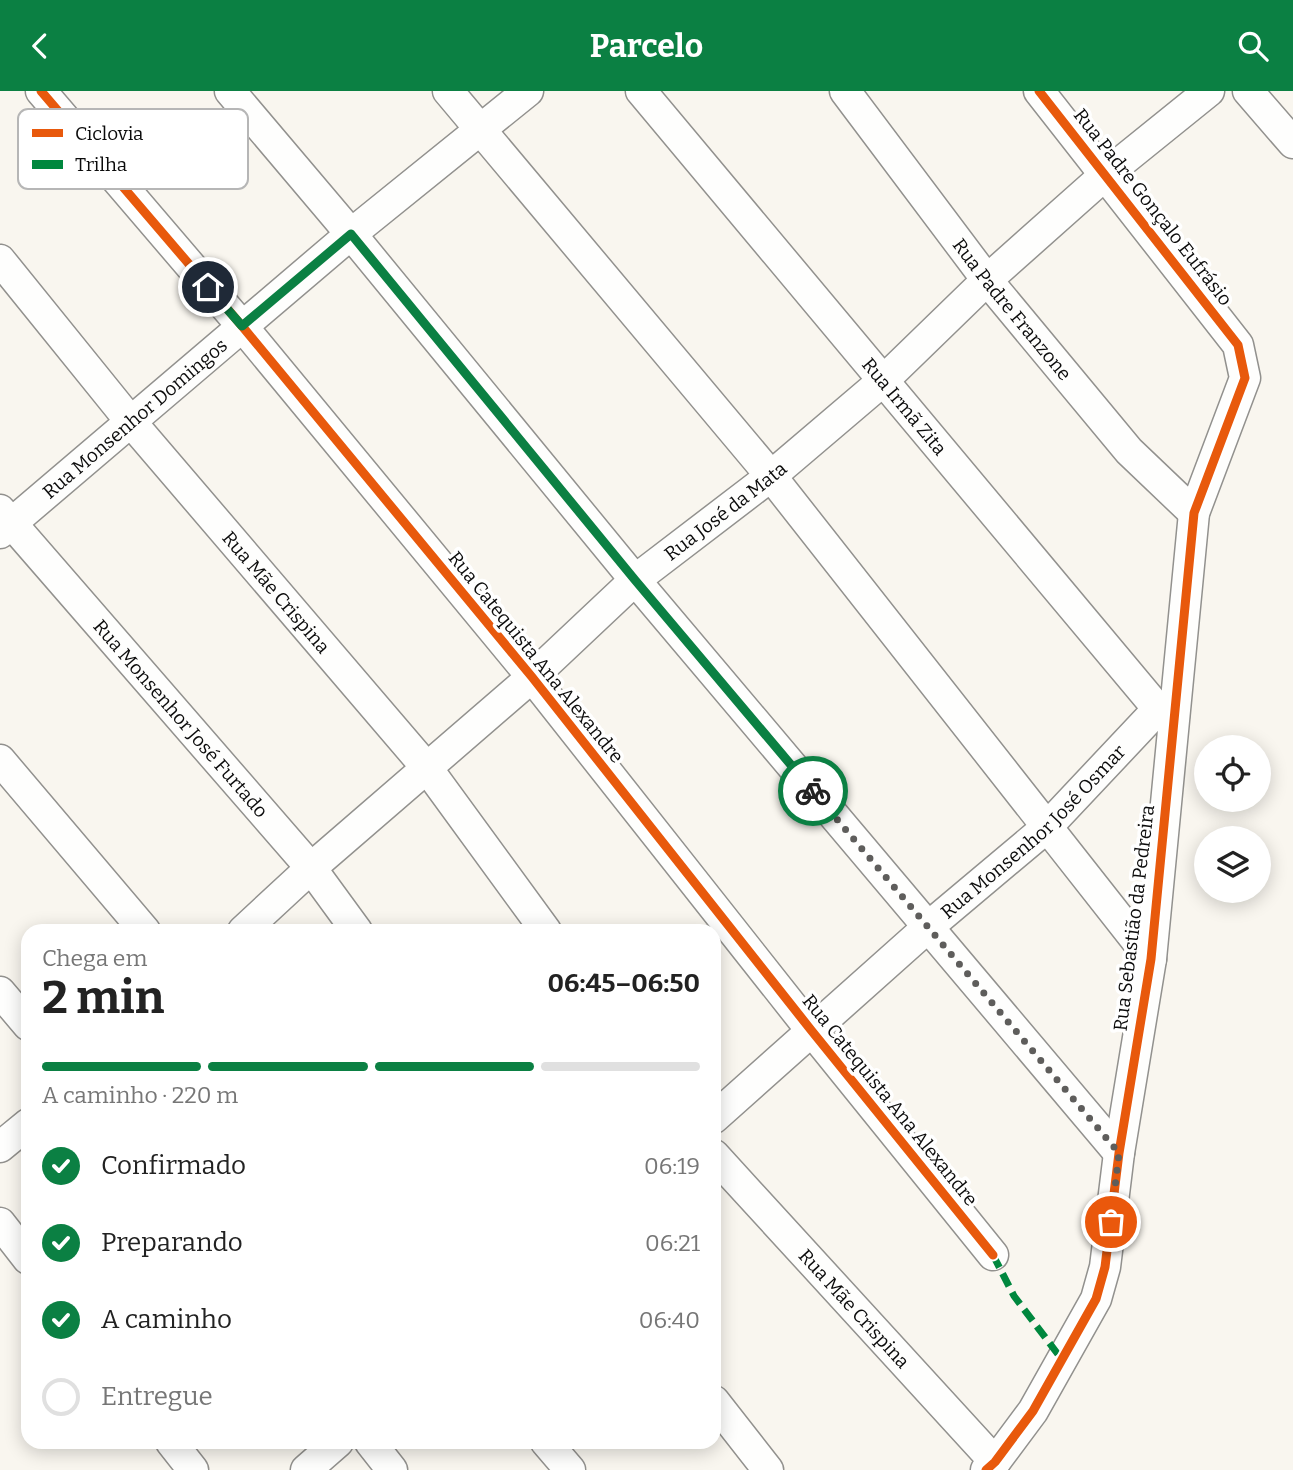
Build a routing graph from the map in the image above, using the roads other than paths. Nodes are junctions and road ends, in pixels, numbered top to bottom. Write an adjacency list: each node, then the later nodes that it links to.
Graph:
1 (41, 91): 10 (street, Rua Catequista Ana Alexandre)
2 (230, 91): 11 (street)
3 (449, 91): 13 (street)
4 (528, 91): 13 (street, Rua Monsenhor Domingos)
5 (641, 91): 22 (street, Rua Irmã Zita)
6 (845, 91): 19 (street, Rua Padre Franzone)
7 (1039, 91): 15 (street, Rua Padre Gonçalo Eufrásio)
8 (1209, 91): 15 (street, Rua José da Mata)
9 (1248, 91): 14 (street)
10 (56, 109)
11 (245, 109)
12 (248, 112): 17 (street)
13 (481, 129): 17 (street, Rua Monsenhor Domingos); 24 (street)
14 (1293, 143)
15 (1105, 175): 19 (street, Rua José da Mata); 21 (street, Rua Padre Gonçalo Eufrásio)
16 (125, 189): 20 (street, Rua Catequista Ana Alexandre)
17 (351, 234): 20 (street, Rua Monsenhor Domingos); 27 (street)
18 (0, 261): 23 (street, Rua Mãe Crispina)
19 (987, 280): 22 (street, Rua José da Mata); 25 (street, Rua Padre Franzone)
20 (242, 326): 23 (street, Rua Monsenhor Domingos); 28 (street, Rua Catequista Ana Alexandre)
21 (1238, 345): 25 (street, Rua Sebastião da Pedreira)
22 (885, 379): 24 (street, Rua José da Mata); 29 (street, Rua Irmã Zita)
23 (131, 422): 26 (street, Rua Monsenhor Domingos); 31 (street, Rua Mãe Crispina)
24 (771, 476): 27 (street, Rua José da Mata); 32 (street)
25 (1194, 513): 29 (street, Rua Sebastião da Pedreira)
26 (4, 522): 33 (street, Rua Monsenhor José Furtado)
27 (635, 580): 28 (street, Rua José da Mata); 38 (street)
28 (532, 677): 31 (street, Rua José da Mata); 42 (street, Rua Catequista Ana Alexandre)
29 (1166, 713): 32 (street, Rua Monsenhor José Osmar); 39 (street, Rua Sebastião da Pedreira)
30 (0, 760): 34 (street)
31 (427, 768): 33 (street, Rua José da Mata); 37 (street, Rua Mãe Crispina)
32 (1046, 828): 38 (street, Rua Monsenhor José Osmar); 39 (street)
33 (311, 868): 35 (street, Rua José da Mata); 36 (street, Rua Monsenhor José Furtado)
34 (139, 924)
35 (251, 924)
36 (352, 924)
37 (541, 924)
38 (927, 928): 42 (street, Rua Monsenhor José Osmar); 46 (street)
39 (1151, 959): 46 (street, Rua Sebastião da Pedreira)
40 (0, 992): 41 (street)
41 (21, 1017)
42 (811, 1030): 43 (street, Rua Monsenhor José Osmar); 50 (street, Rua Catequista Ana Alexandre)
43 (721, 1112)
44 (21, 1130): 45 (street)
45 (0, 1147)
46 (1119, 1153): 56 (street, Rua Sebastião da Pedreira)
47 (721, 1163): 56 (street, Rua Mãe Crispina)
48 (0, 1223): 49 (street)
49 (21, 1250)
50 (993, 1255)
51 (721, 1410): 61 (street)
52 (176, 1449): 57 (street)
53 (330, 1449): 58 (street)
54 (376, 1449): 59 (street)
55 (552, 1449): 60 (street)
56 (990, 1466)
57 (193, 1470)
58 (306, 1470)
59 (392, 1470)
60 (570, 1470)
61 (768, 1470)

